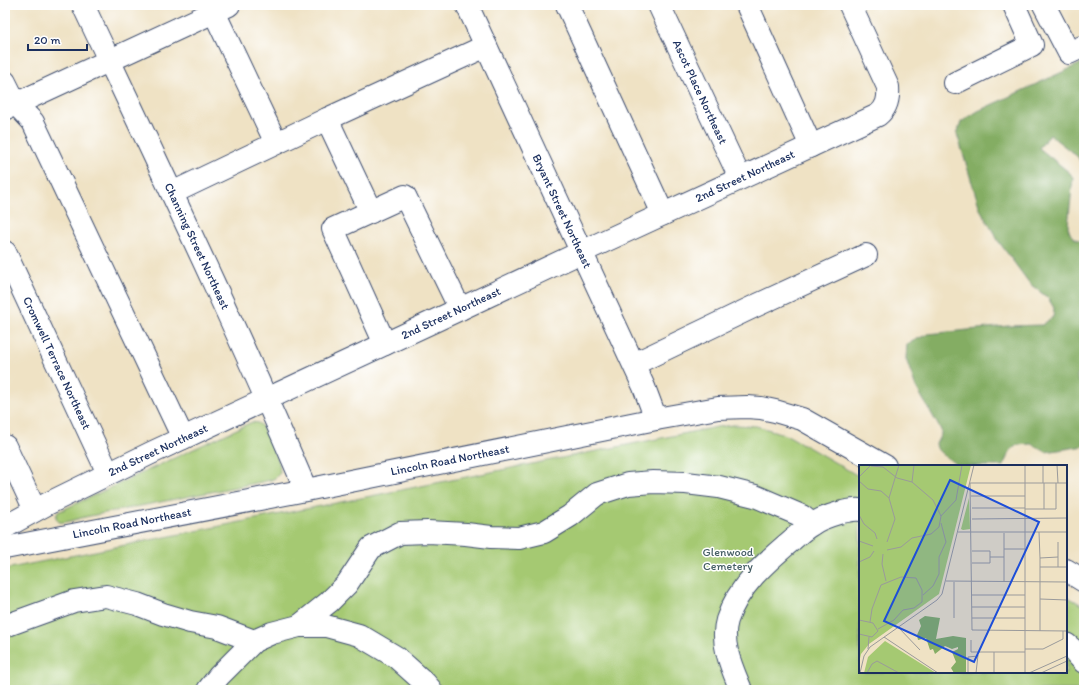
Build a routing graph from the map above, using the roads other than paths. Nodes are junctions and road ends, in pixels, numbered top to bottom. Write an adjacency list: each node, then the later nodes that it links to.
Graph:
1 (83, 5): 12 (street, Channing Street Northeast)
2 (467, 5): 10 (street, Bryant Street Northeast)
3 (567, 5): 22 (street)
4 (659, 5): 19 (street, Ascot Place Northeast)
5 (747, 5): 18 (street)
6 (850, 5): 18 (street, 2nd Street Northeast)
7 (1014, 5): 14 (street)
8 (1044, 5): 11 (street)
9 (222, 8): 12 (street); 17 (street)
10 (486, 46): 16 (street); 24 (street, Bryant Street Northeast)
11 (1084, 46)
12 (109, 61): 15 (street); 20 (street, Channing Street Northeast)
13 (5, 82): 15 (street)
14 (955, 83)
15 (10, 107): 31 (street)
16 (327, 119): 17 (street); 21 (street)
17 (276, 143): 20 (street)
18 (811, 146): 19 (street, 2nd Street Northeast)
19 (740, 178): 22 (street, 2nd Street Northeast)
20 (172, 193): 29 (street, Channing Street Northeast)
21 (371, 212): 26 (street); 27 (street)
22 (663, 214): 24 (street, 2nd Street Northeast)
23 (5, 252): 34 (street, Cromwell Terrace Northeast)
24 (581, 252): 26 (street, 2nd Street Northeast); 28 (street, Bryant Street Northeast)
25 (866, 255): 28 (street)
26 (460, 309): 27 (street, 2nd Street Northeast)
27 (385, 344): 29 (street, 2nd Street Northeast)
28 (634, 364): 30 (street, Bryant Street Northeast)
29 (267, 400): 31 (street, 2nd Street Northeast); 35 (street, Channing Street Northeast)
30 (656, 419): 33 (street, Lincoln Road Northeast); 35 (street, Lincoln Road Northeast)
31 (183, 438): 34 (street, 2nd Street Northeast)
32 (5, 446): 36 (street)
33 (883, 465)
34 (108, 473): 36 (street, 2nd Street Northeast)
35 (306, 490): 40 (street, Lincoln Road Northeast)
36 (35, 510): 39 (street, 2nd Street Northeast)
37 (859, 510): 38 (street)
38 (812, 524): 44 (street); 50 (street)
39 (5, 527)
40 (5, 548)
41 (1067, 571): 42 (street)
42 (1084, 581)
43 (5, 626): 45 (street)
44 (299, 626): 45 (street); 49 (street)
45 (254, 641): 48 (street)
46 (1067, 645): 47 (street)
47 (1084, 662)
48 (208, 690)
49 (431, 690)
50 (740, 690)

